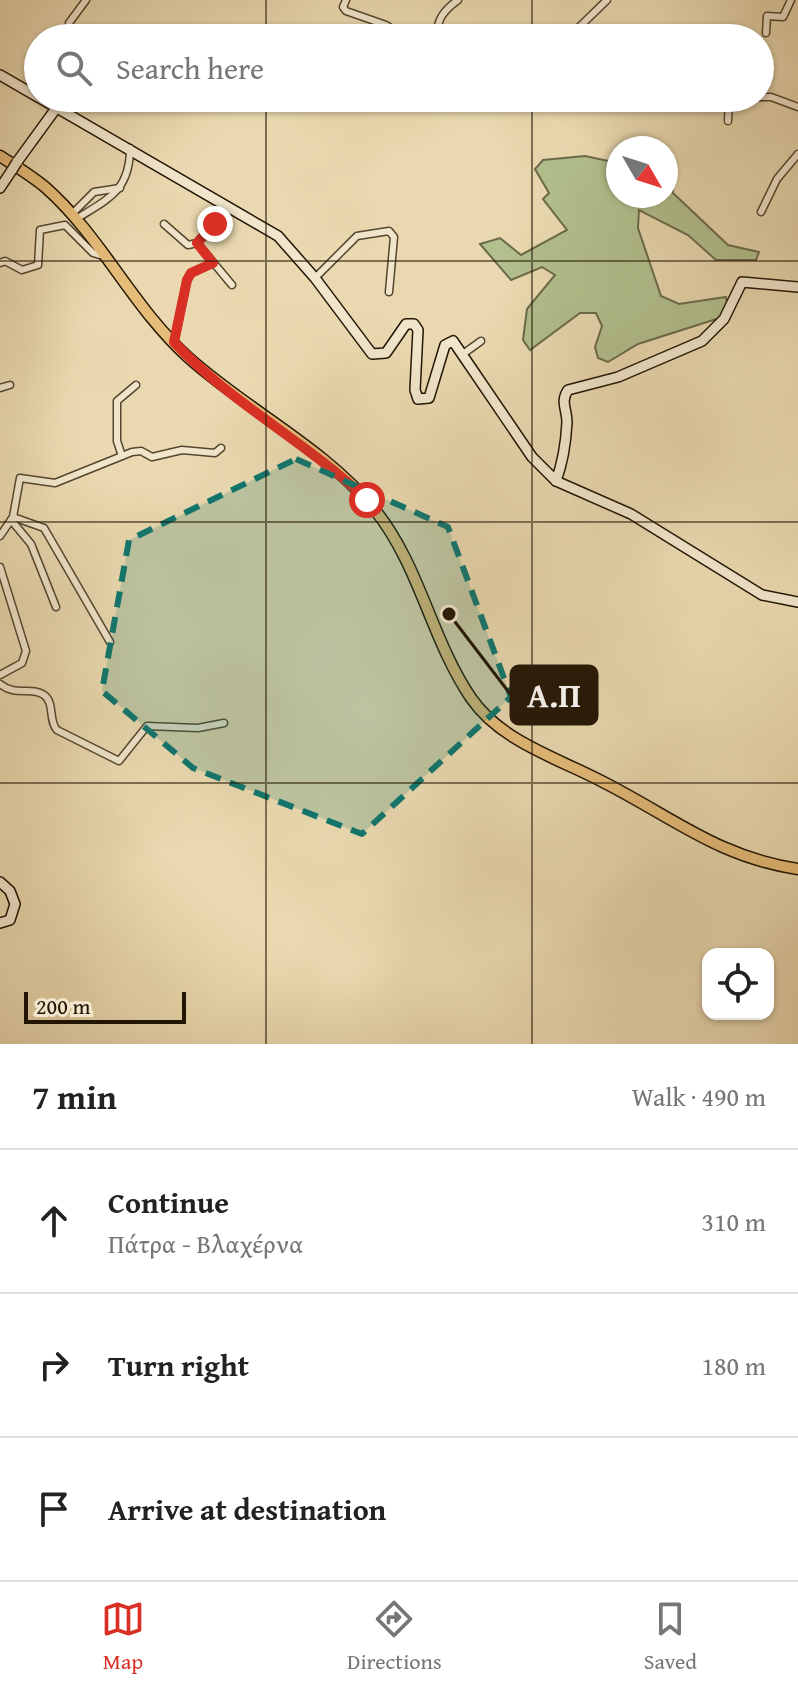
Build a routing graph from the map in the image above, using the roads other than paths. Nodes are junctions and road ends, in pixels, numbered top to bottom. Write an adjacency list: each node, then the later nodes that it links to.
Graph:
1 (86, 0): 6 (street)
2 (346, 0): 7 (street)
3 (458, 0): 8 (street)
4 (607, 0): 9 (street)
5 (791, 0): 10 (street)
6 (69, 24)
7 (383, 24)
8 (437, 24)
9 (582, 24)
10 (767, 24)
11 (0, 75): 12 (main road)
12 (24, 89)
13 (774, 98): 14 (street)
14 (798, 107)
15 (53, 112): 22 (main road)
16 (66, 112): 19 (main road)
17 (728, 112): 18 (street)
18 (728, 121)
19 (130, 148): 23 (street); 24 (main road)
20 (798, 154): 25 (street)
21 (0, 156): 26 (main road)
22 (0, 188)
23 (120, 188): 26 (street); 26 (street)
24 (229, 206): 28 (street); 32 (main road)
25 (761, 212)
26 (73, 218): 29 (main road)
27 (164, 224): 28 (street)
28 (197, 243): 31 (street)
29 (104, 256): 30 (street); 37 (main road)
30 (0, 263)
31 (213, 263): 33 (street); 37 (street)
32 (315, 278): 35 (street); 38 (main road)
33 (232, 285)
34 (798, 287): 44 (main road)
35 (389, 292)
36 (481, 341): 38 (street)
37 (174, 342): 54 (main road)
38 (463, 354): 44 (main road)
39 (10, 385): 41 (street)
40 (136, 385): 43 (street)
41 (0, 388)
42 (221, 448): 43 (street)
43 (122, 456): 45 (street)
44 (556, 481): 48 (main road)
45 (12, 518): 46 (street); 49 (street); 50 (street)
46 (0, 536)
47 (0, 567): 51 (street)
48 (798, 602)
49 (56, 607)
50 (110, 642)
51 (0, 675)
52 (0, 684): 53 (street)
53 (224, 723)
54 (798, 869)
55 (0, 882): 56 (main road)
56 (0, 923)

